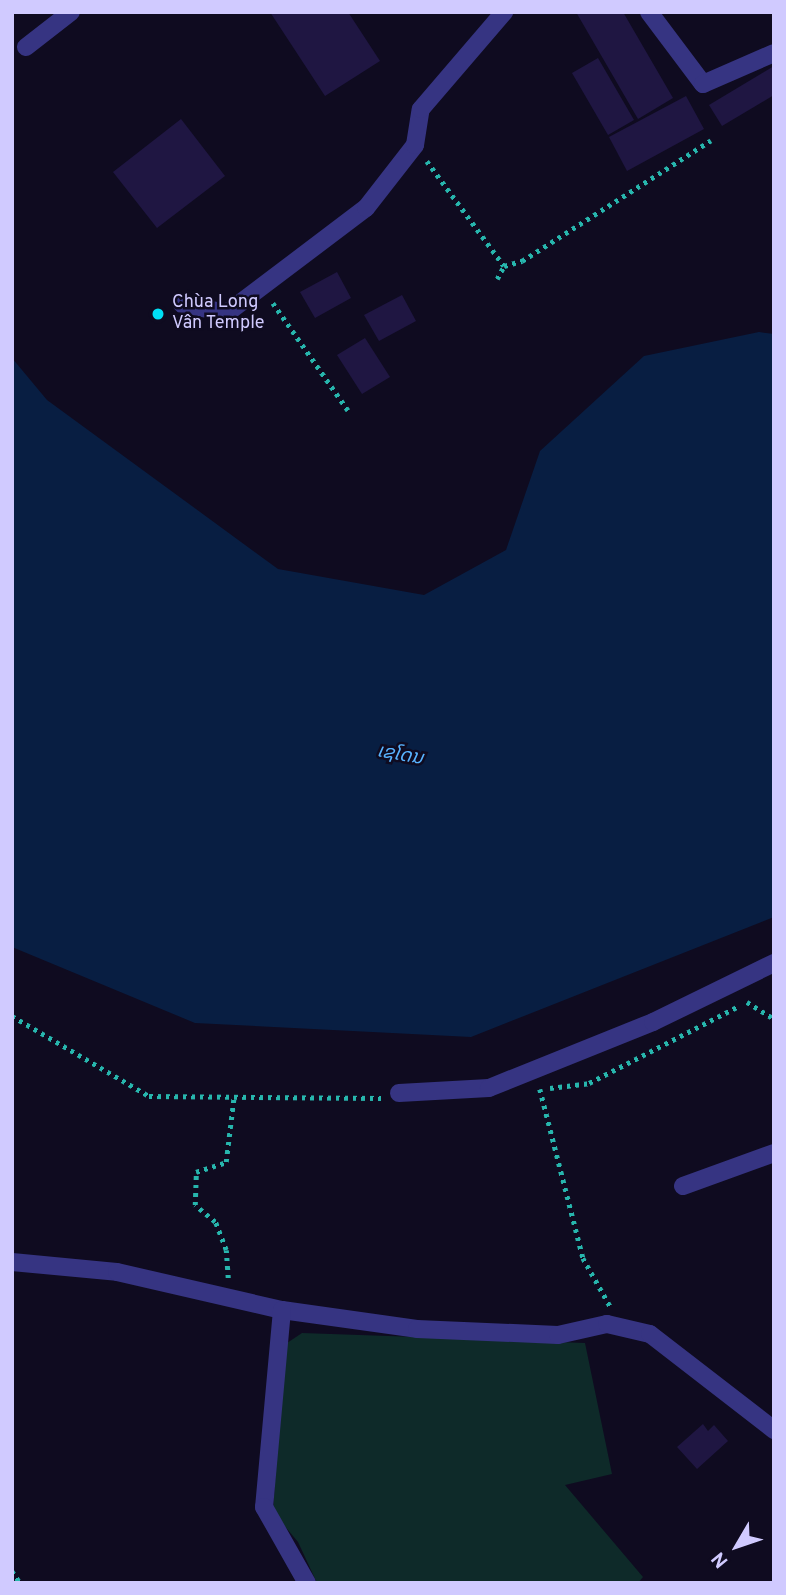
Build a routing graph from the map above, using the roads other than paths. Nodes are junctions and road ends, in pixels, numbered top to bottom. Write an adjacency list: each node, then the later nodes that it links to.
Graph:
1 (71, 12): 4 (street)
2 (504, 12): 6 (street)
3 (649, 12): 5 (street)
4 (26, 47)
5 (774, 53)
6 (182, 304)
7 (774, 963): 8 (street)
8 (394, 1096)
9 (774, 1153): 10 (street)
10 (683, 1186)
11 (12, 1262): 12 (street)
12 (282, 1310): 13 (street); 14 (street)
13 (774, 1430)
14 (307, 1583)

